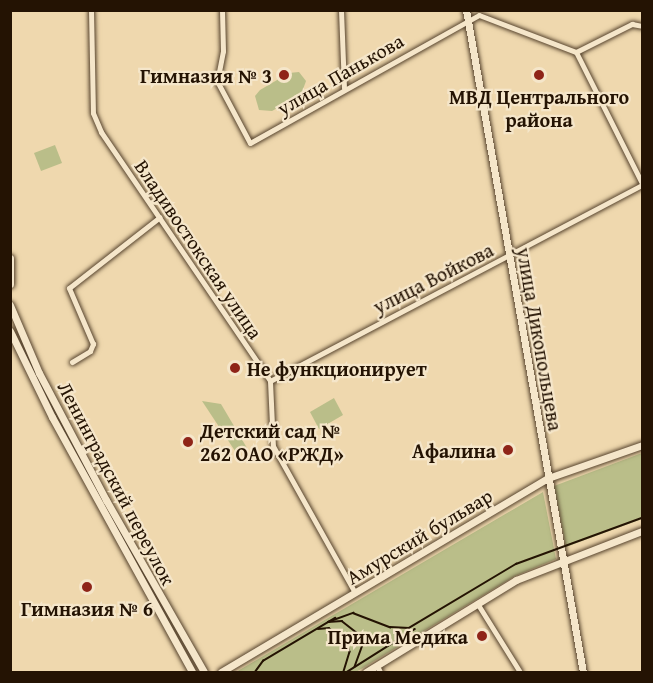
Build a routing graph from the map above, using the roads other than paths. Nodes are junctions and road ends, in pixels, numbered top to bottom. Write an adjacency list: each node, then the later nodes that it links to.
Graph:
1 (91, 10): 10 (street, Владивостокская улица)
2 (222, 10): 8 (street, улица Панькова)
3 (341, 10): 8 (street)
4 (466, 10): 5 (main road, улица Дикопольцева)
5 (466, 20): 7 (street); 8 (street, улица Панькова); 11 (main road, улица Дикопольцева)
6 (642, 26): 7 (street)
7 (576, 52): 9 (street)
8 (344, 88)
9 (642, 184): 11 (street, улица Войкова)
10 (160, 217): 16 (street); 17 (street, Владивостокская улица)
11 (508, 256): 17 (street, улица Войкова); 19 (main road, улица Дикопольцева)
12 (10, 258): 13 (main road)
13 (10, 284)
14 (10, 305): 26 (main road, Ленинградский переулок)
15 (10, 331): 25 (main road, Ленинградский переулок)
16 (72, 362)
17 (270, 381): 22 (street)
18 (642, 445): 19 (main road, Амурский бульвар)
19 (548, 478): 21 (main road, улица Дикопольцева); 22 (main road, Амурский бульвар)
20 (642, 531): 21 (main road)
21 (562, 561): 23 (main road); 30 (main road, улица Дикопольцева)
22 (355, 593): 27 (main road, Амурский бульвар)
23 (477, 603): 24 (main road); 29 (street)
24 (378, 669): 28 (main road)
25 (192, 672)
26 (204, 672)
27 (221, 672)
28 (366, 672)
29 (520, 672)
30 (583, 672)

